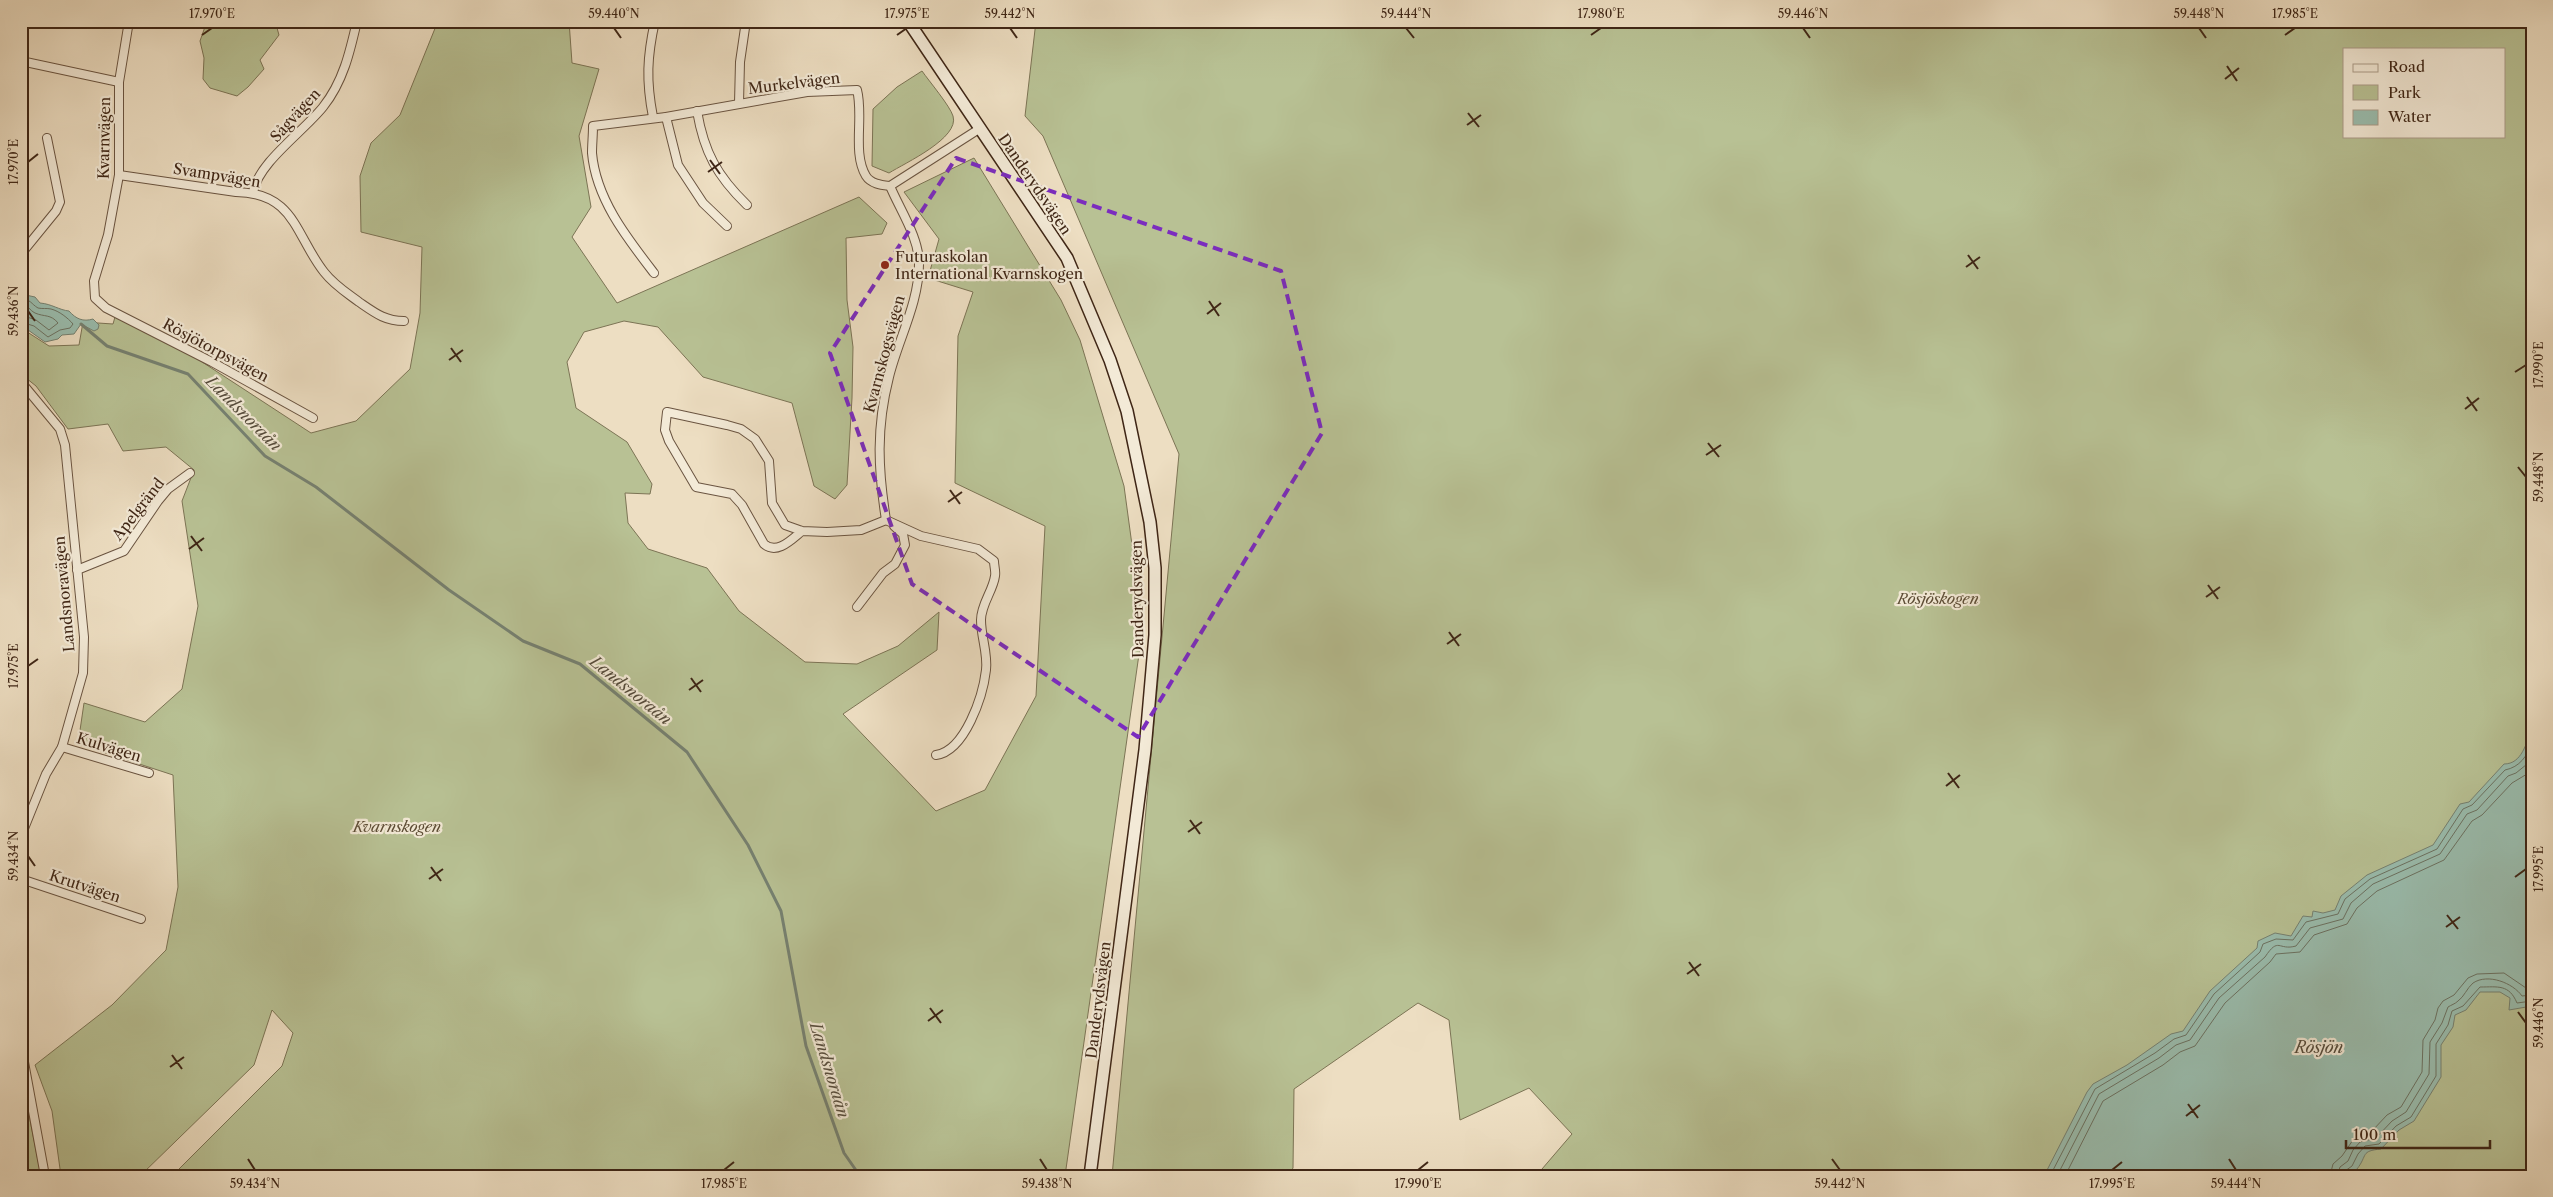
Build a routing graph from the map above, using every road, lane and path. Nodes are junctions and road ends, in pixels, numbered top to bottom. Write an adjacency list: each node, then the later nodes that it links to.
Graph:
1 (129, 21): 7 (street, Kvarnvägen)
2 (357, 21): 16 (street, Sågvägen)
3 (654, 21): 10 (street)
4 (746, 21): 8 (street, Murkelvägen)
5 (908, 21): 12 (main road, Danderydsvägen)
6 (21, 61): 7 (street)
7 (118, 82): 14 (street, Kvarnvägen)
8 (739, 103): 9 (street, Murkelvägen); 15 (street, Murkelvägen)
9 (697, 111): 11 (street, Murkelvägen); 17 (street)
10 (652, 117): 11 (street, Murkelvägen); 20 (street, Murkelvägen)
11 (666, 117): 18 (street)
12 (980, 129): 15 (street); 38 (main road, Danderydsvägen)
13 (48, 138): 19 (street)
14 (119, 175): 16 (street, Svampvägen); 21 (street, Kvarnvägen)
15 (890, 186): 26 (street, Kvarnskogsvägen)
16 (253, 192): 22 (street, Svampvägen)
17 (747, 205)
18 (727, 226)
19 (21, 254)
20 (654, 273)
21 (106, 308): 24 (street, Rösjötorpsvägen)
22 (404, 321)
23 (21, 382): 28 (street, Landsnoravägen)
24 (313, 418)
25 (190, 473): 28 (street, Apelgränd)
26 (886, 520): 27 (street); 29 (street); 31 (street)
27 (802, 531): 27 (street)
28 (77, 570): 30 (street, Landsnoravägen)
29 (857, 607)
30 (62, 747): 32 (street, Kulvägen); 33 (street, Landsnoravägen)
31 (936, 755)
32 (148, 773)
33 (21, 836)
34 (21, 879): 35 (street, Krutvägen)
35 (141, 919)
36 (21, 1046): 37 (street)
37 (45, 1176)
38 (1090, 1176)

